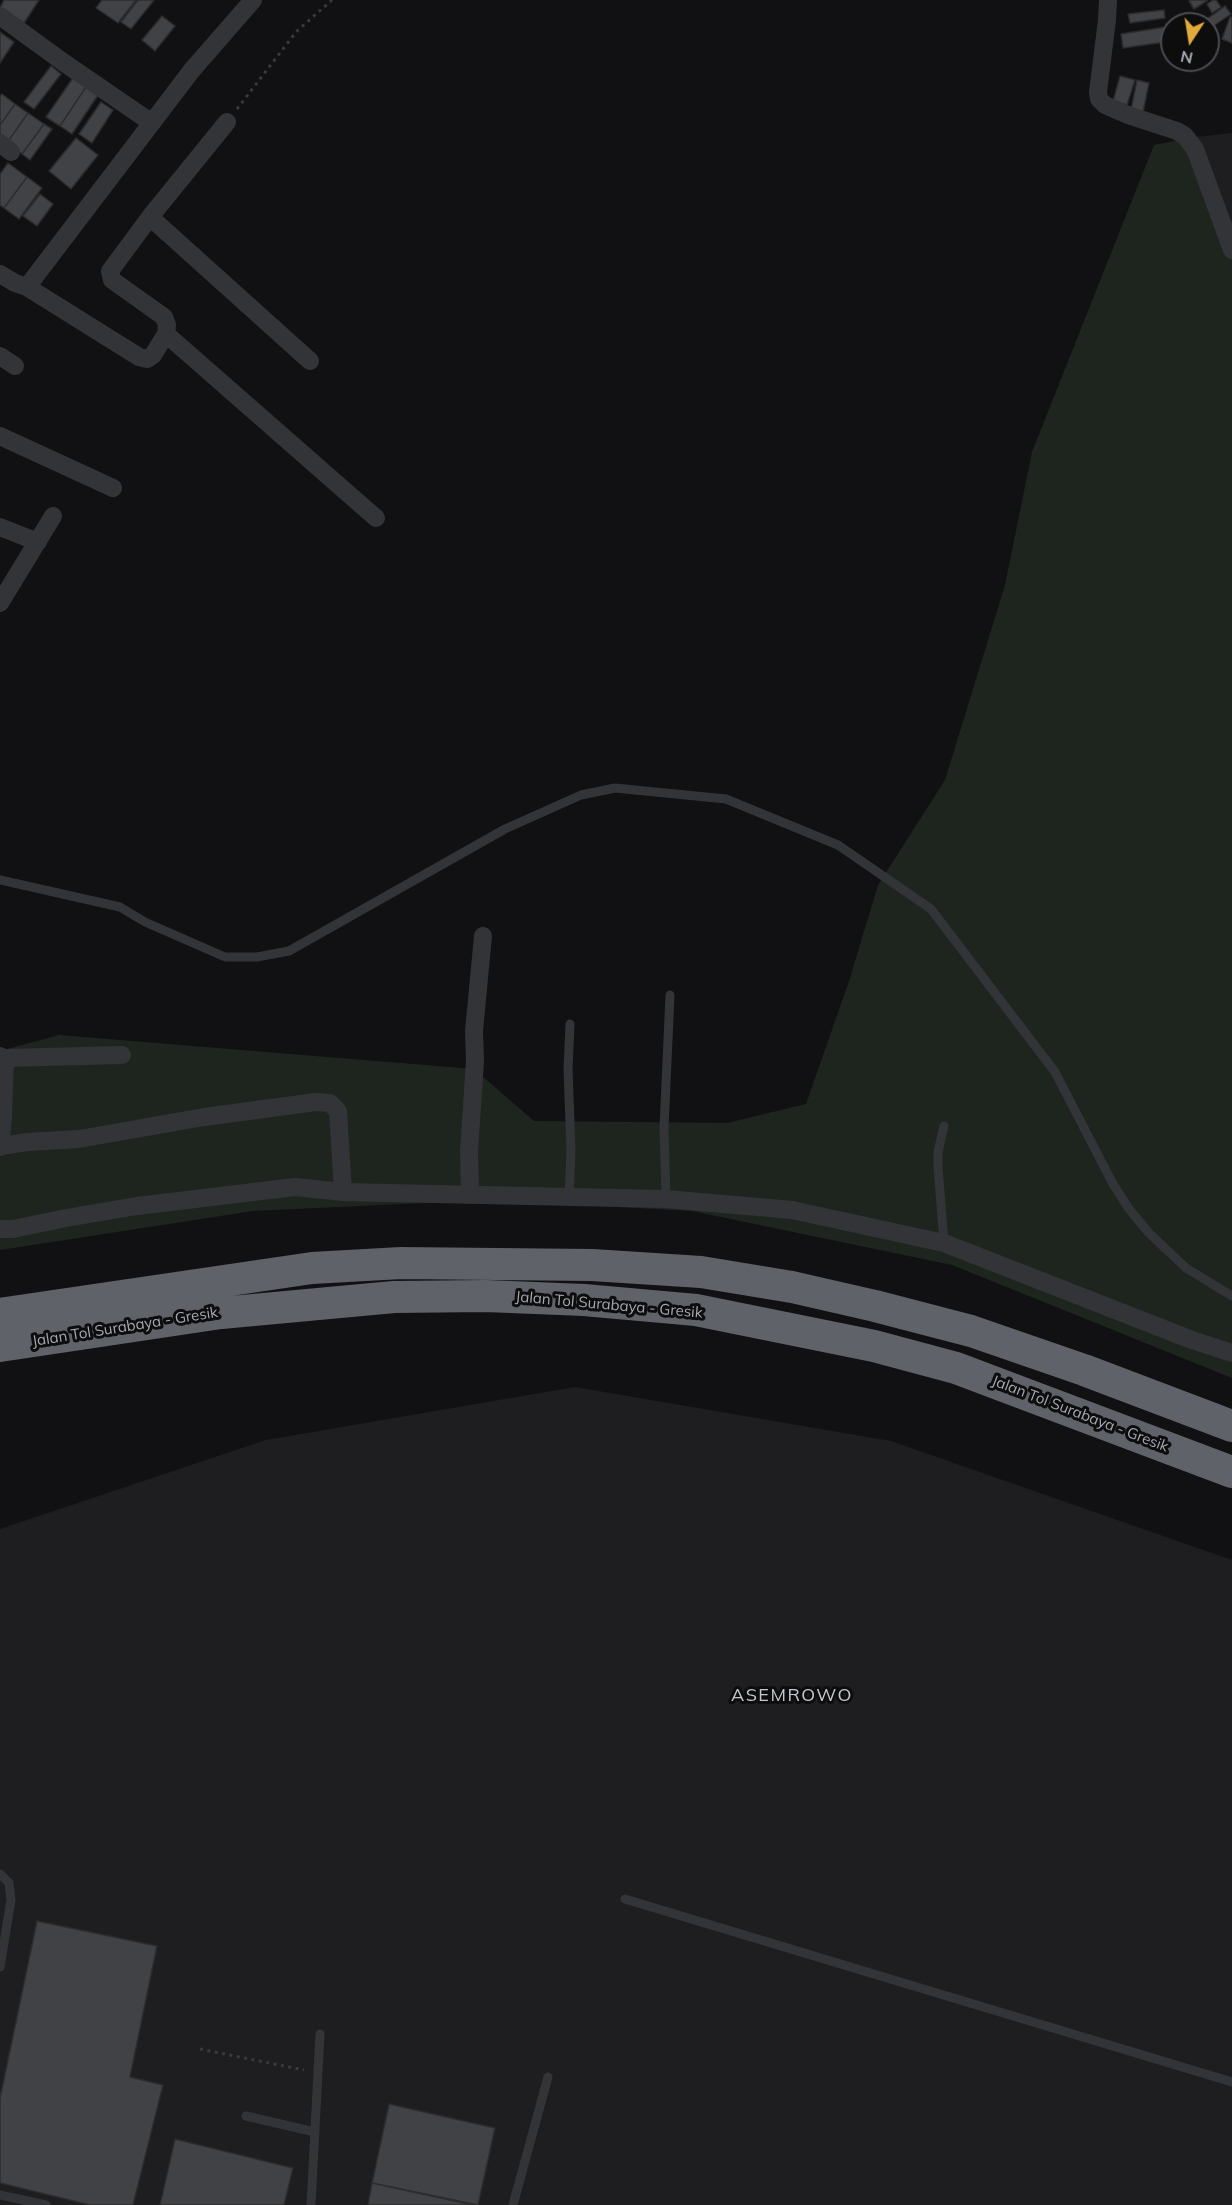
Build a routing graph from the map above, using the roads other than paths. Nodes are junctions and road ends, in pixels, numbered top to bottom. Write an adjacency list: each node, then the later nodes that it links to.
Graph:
1 (253, 0): 5 (street)
2 (1108, 0): 7 (street)
3 (0, 16): 5 (street)
4 (227, 122): 6 (street)
5 (152, 123): 9 (street)
6 (150, 216): 10 (street); 11 (street)
7 (1232, 250)
8 (0, 274): 9 (street)
9 (27, 287): 10 (street)
10 (166, 334): 15 (street)
11 (310, 361)
12 (0, 436): 13 (street)
13 (113, 488)
14 (53, 516): 17 (street)
15 (376, 518)
16 (0, 527): 17 (street)
17 (38, 542): 18 (street)
18 (0, 603)
19 (0, 880): 33 (lane)
20 (483, 936): 28 (street)
21 (670, 995): 30 (lane)
22 (570, 1024): 29 (lane)
23 (122, 1055): 24 (street)
24 (3, 1057): 26 (street)
25 (944, 1126): 32 (lane)
26 (0, 1146): 27 (street)
27 (343, 1192): 28 (street); 31 (street)
28 (470, 1194): 29 (street)
29 (569, 1197): 30 (street)
30 (666, 1199): 32 (street)
31 (0, 1229)
32 (944, 1243): 36 (street)
33 (1232, 1296)
34 (0, 1314): 37 (highway, Jalan Tol Surabaya - Gresik)
35 (0, 1346): 38 (highway, Jalan Tol Surabaya - Gresik)
36 (1232, 1353)
37 (1232, 1426)
38 (1232, 1472)
39 (0, 1874): 41 (lane)
40 (625, 1899): 44 (lane)
41 (0, 1967)
42 (320, 2034): 46 (lane)
43 (548, 2077): 50 (lane)
44 (1232, 2082)
45 (246, 2116): 46 (lane)
46 (315, 2132): 49 (lane)
47 (0, 2195): 48 (lane)
48 (46, 2205)
49 (311, 2205)
50 (513, 2205)

